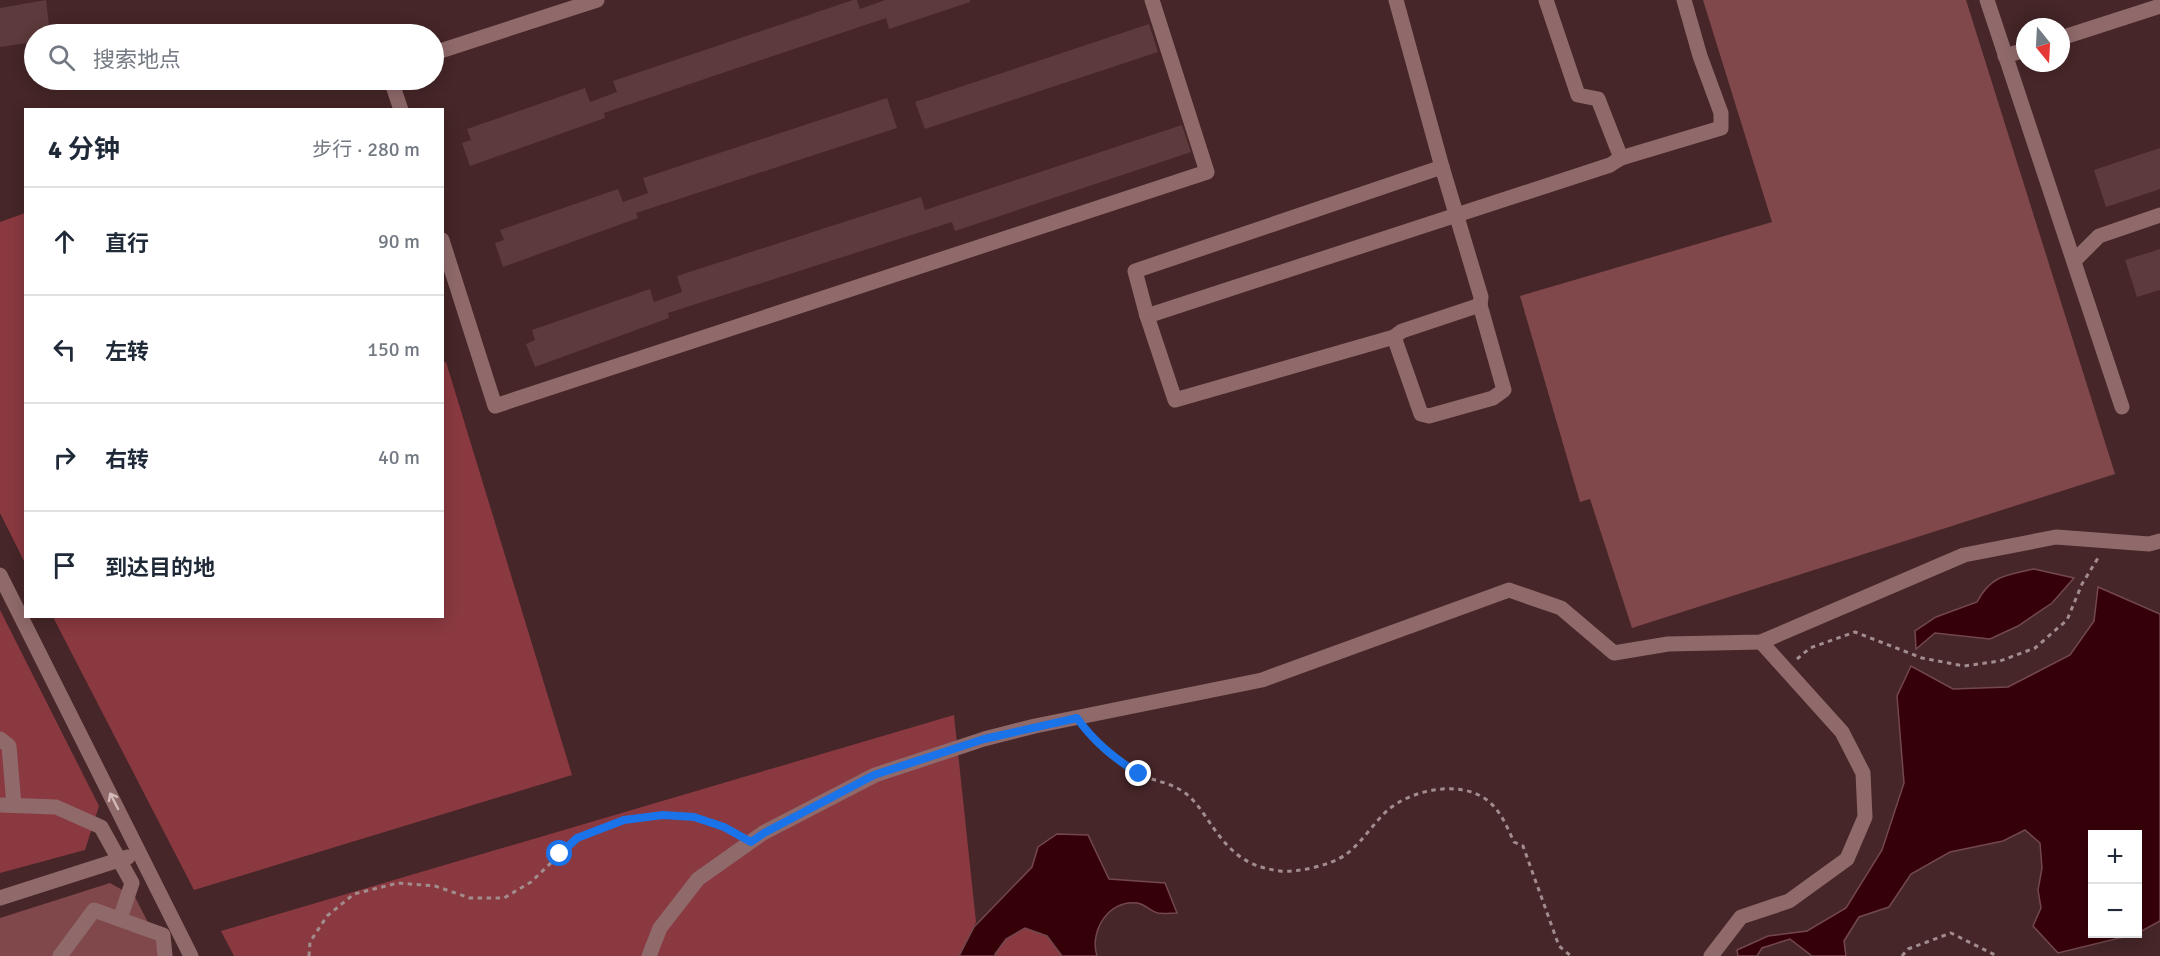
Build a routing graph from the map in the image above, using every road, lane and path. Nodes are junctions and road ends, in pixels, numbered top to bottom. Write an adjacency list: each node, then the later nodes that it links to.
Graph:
1 (597, 0): 9 (street)
2 (1152, 0): 18 (street)
3 (1396, 0): 15 (street)
4 (1546, 0): 14 (street)
5 (1684, 0): 14 (street)
6 (1987, 0): 11 (street)
7 (2160, 6): 8 (street)
8 (2070, 35)
9 (444, 50)
10 (2016, 53): 11 (street)
11 (2006, 57): 19 (street)
12 (394, 90): 13 (street)
13 (400, 108)
14 (1621, 158): 16 (street)
15 (1442, 167): 16 (street); 21 (street)
16 (1458, 215): 20 (street); 21 (street)
17 (2160, 215): 19 (street)
18 (444, 246)
19 (2074, 261): 23 (street)
20 (1480, 305): 22 (street); 22 (street)
21 (1147, 316): 22 (street)
22 (1394, 337)
23 (2122, 407)
24 (2160, 541): 25 (street)
25 (2122, 542): 27 (street); 28 (path)
26 (0, 575): 33 (street, one-way to 26)
27 (1761, 642): 28 (street); 29 (street)
28 (1784, 669): 43 (street)
29 (1077, 718): 32 (street); 42 (path)
30 (0, 739): 31 (street)
31 (7, 805): 34 (street)
32 (751, 842): 40 (path); 41 (street)
33 (140, 854): 34 (street); 39 (street)
34 (120, 860): 35 (street); 36 (street)
35 (0, 898)
36 (120, 920): 37 (street); 38 (street)
37 (60, 956)
38 (165, 956)
39 (191, 956)
40 (309, 956)
41 (649, 956)
42 (1571, 956)
43 (1711, 956)
44 (1902, 956): 45 (path)
45 (1997, 956)

